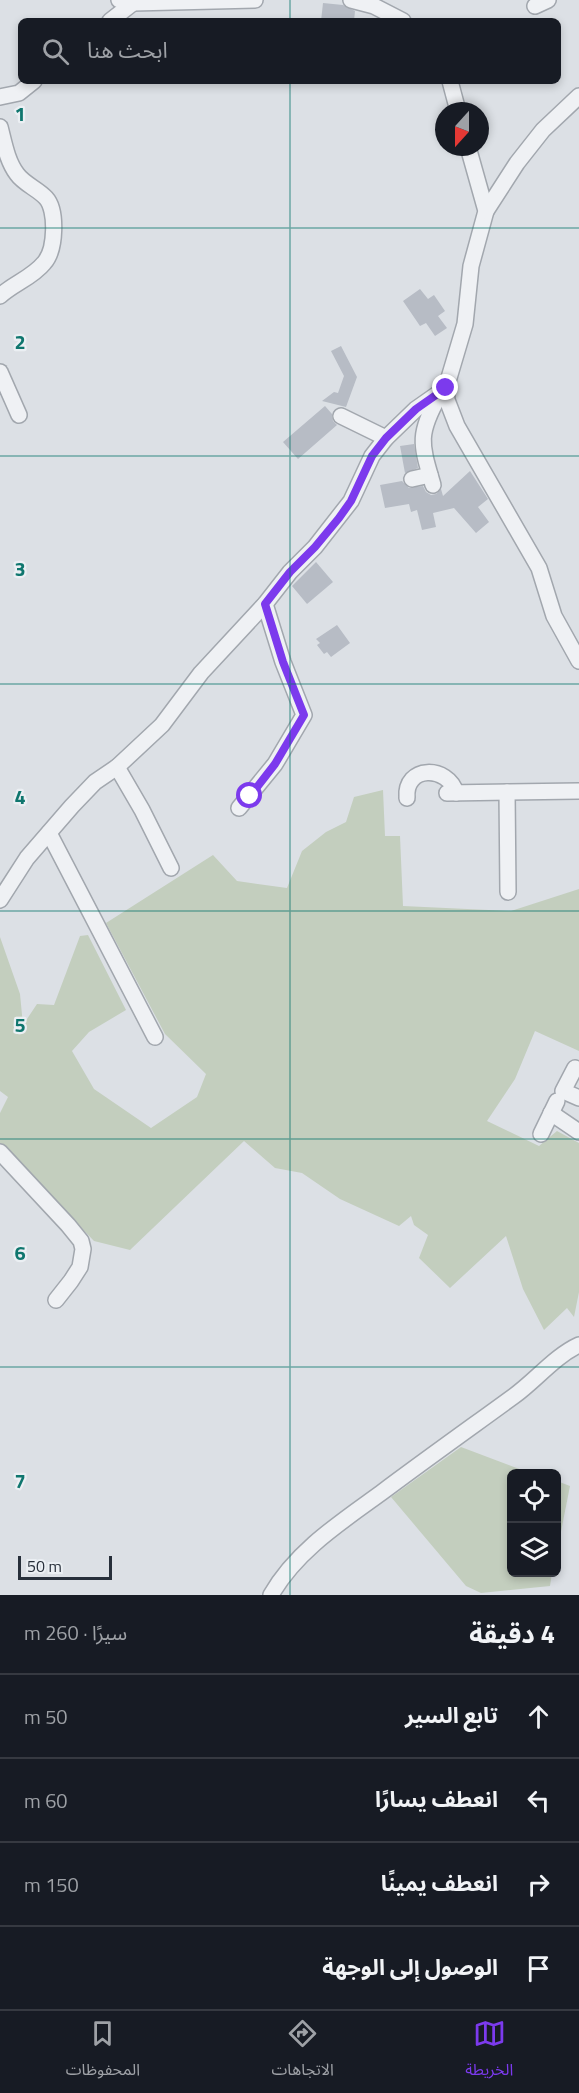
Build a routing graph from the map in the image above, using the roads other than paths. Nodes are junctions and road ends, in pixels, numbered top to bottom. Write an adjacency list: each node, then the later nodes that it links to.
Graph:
1 (255, 0): 3 (street)
2 (351, 0): 5 (street)
3 (126, 2): 4 (street)
4 (113, 18)
5 (397, 18)
6 (30, 84): 9 (street)
7 (451, 84): 10 (street)
8 (579, 96): 13 (street)
9 (0, 97)
10 (456, 102)
11 (0, 127): 14 (street)
12 (471, 156): 13 (street)
13 (486, 211): 16 (street)
14 (0, 296)
15 (0, 372): 17 (street)
16 (443, 391): 19 (street); 20 (street); 22 (street)
17 (19, 415)
18 (341, 416): 19 (street)
19 (386, 438): 21 (street)
20 (412, 478)
21 (265, 604): 23 (street); 27 (street)
22 (579, 661)
23 (117, 767): 28 (street); 29 (street)
24 (579, 791): 25 (street)
25 (507, 792): 26 (street); 30 (street)
26 (407, 798)
27 (239, 808)
28 (49, 833): 31 (street); 32 (street)
29 (171, 868)
30 (508, 892)
31 (0, 900)
32 (155, 1037)
33 (575, 1068): 34 (street)
34 (579, 1098)
35 (579, 1132): 36 (street)
36 (540, 1134)
37 (0, 1152): 38 (street)
38 (56, 1299)
39 (579, 1345): 40 (street)
40 (271, 1595)

